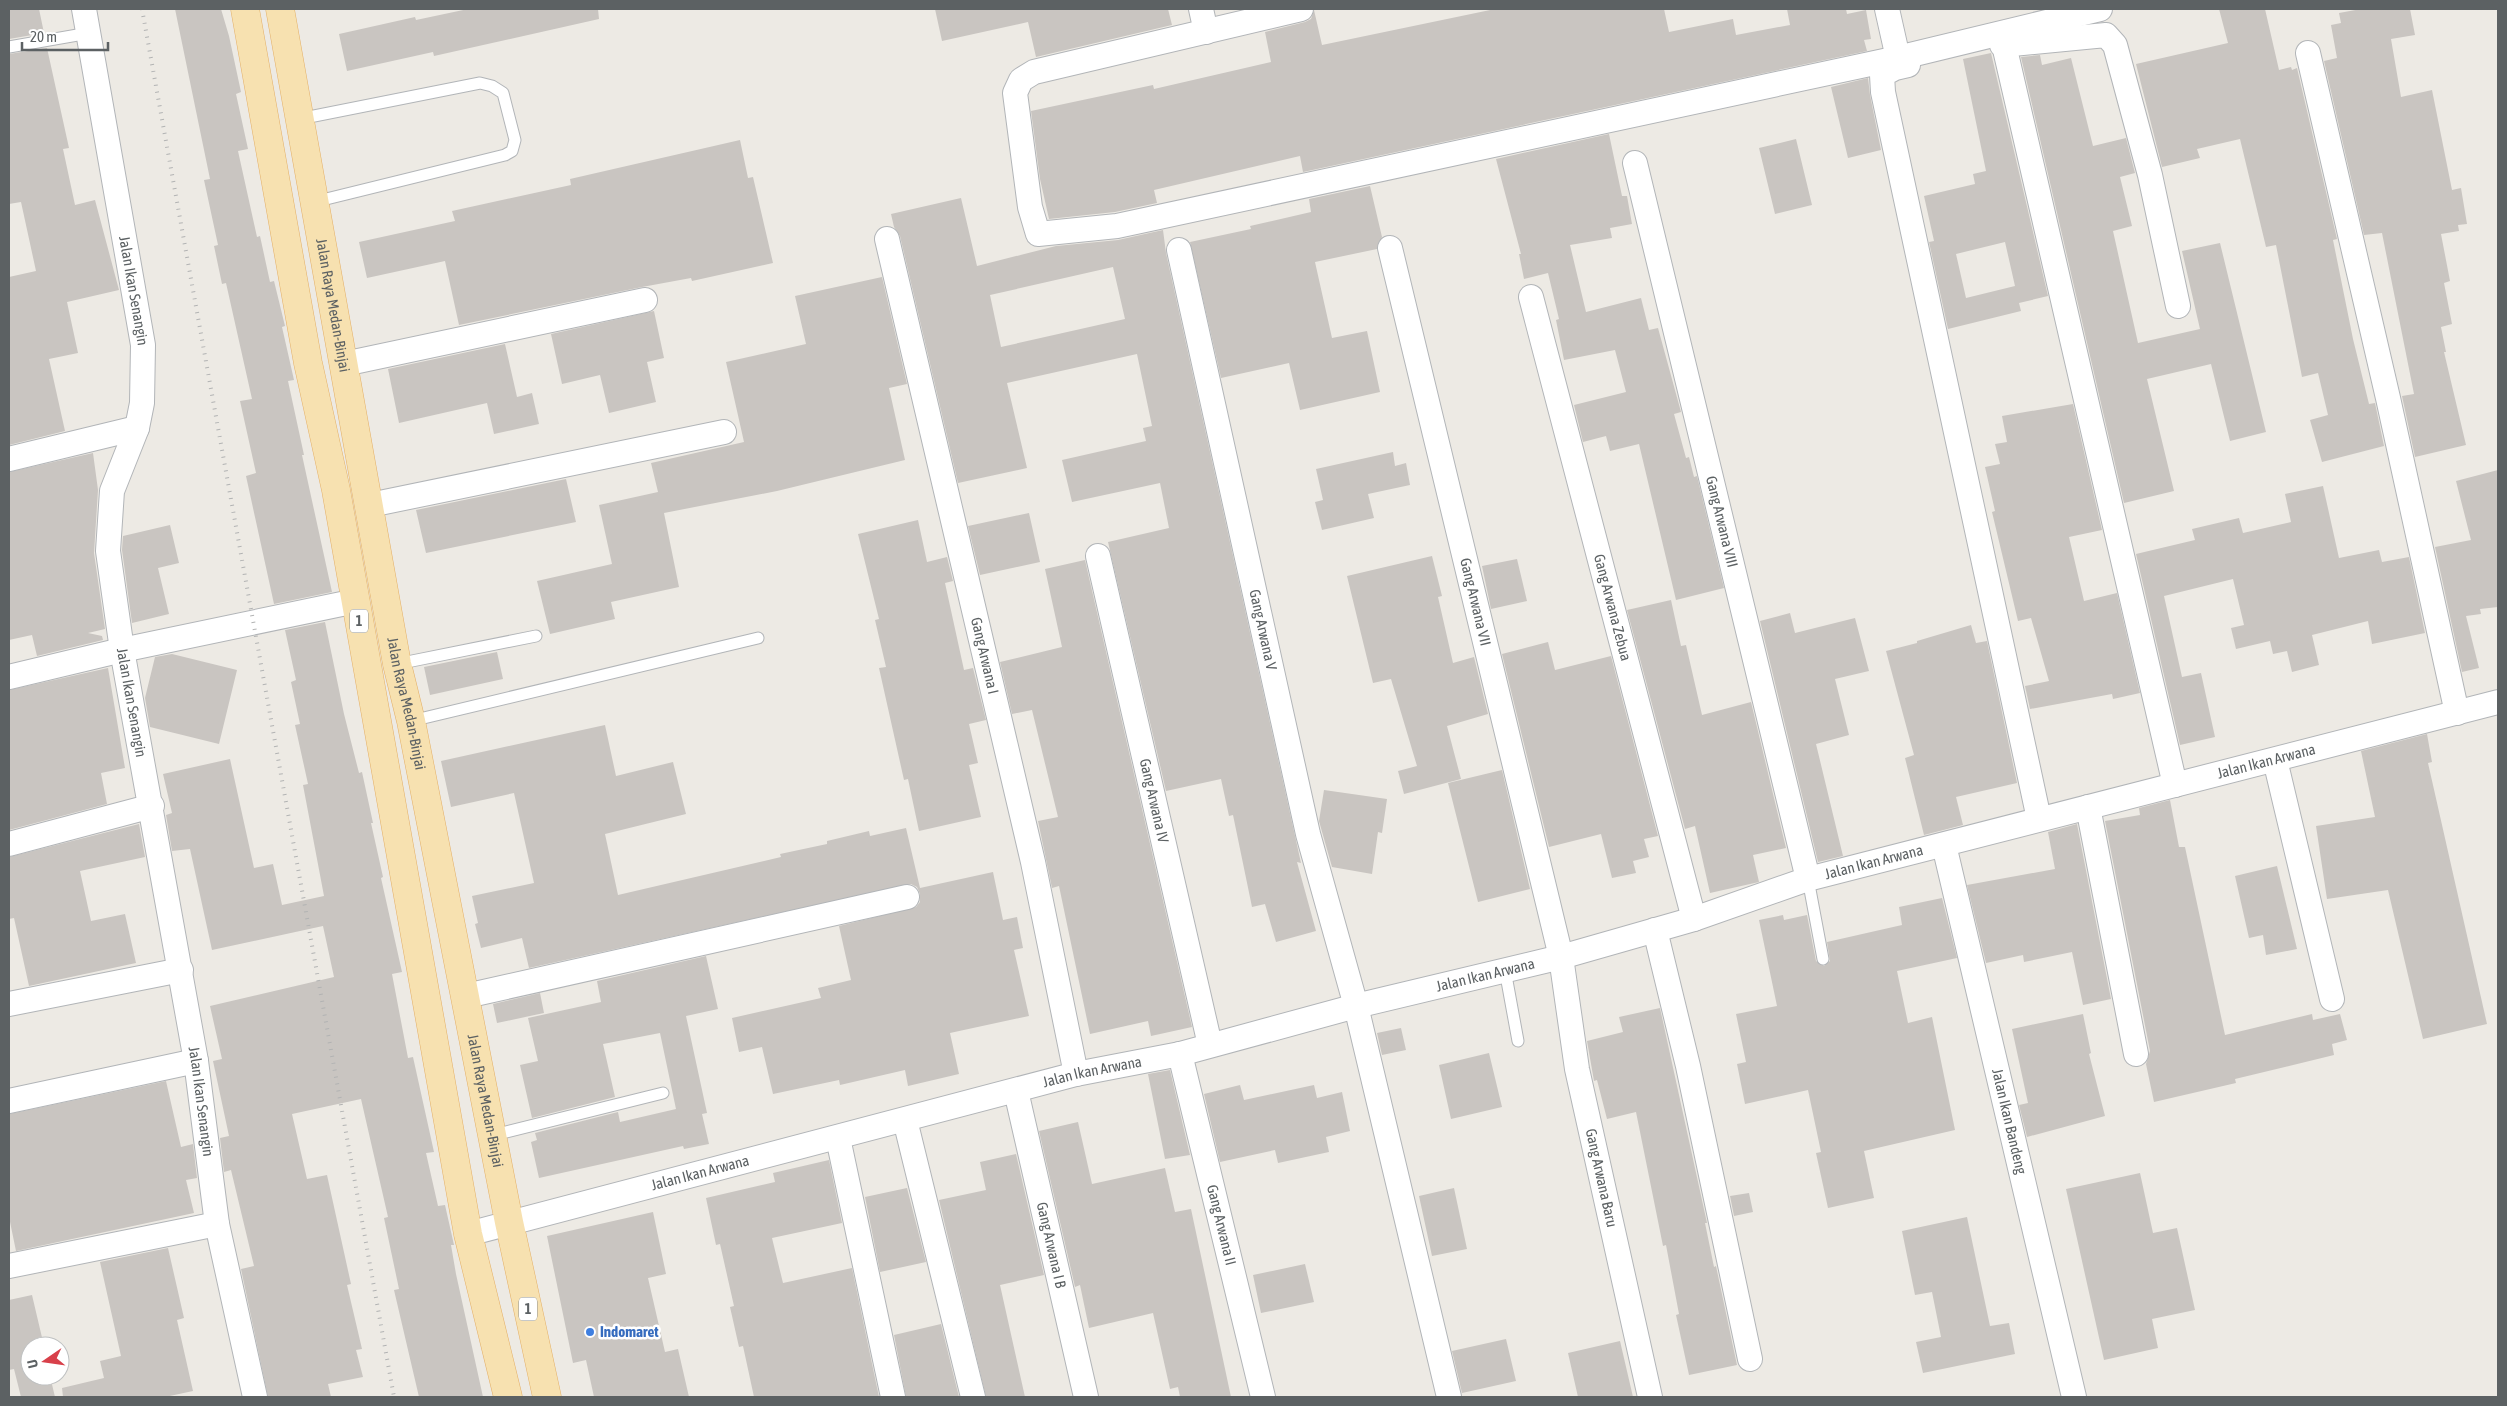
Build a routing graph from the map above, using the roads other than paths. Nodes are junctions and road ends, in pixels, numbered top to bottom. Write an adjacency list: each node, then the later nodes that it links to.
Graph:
1 (84, 9): 9 (street, Jalan Ikan Senangin)
2 (245, 9): 27 (main road, Jalan Raya Medan-Binjai / 1)
3 (280, 9): 14 (main road, Jalan Raya Medan-Binjai / 1)
4 (1201, 9): 8 (street)
5 (1301, 9): 8 (street)
6 (1886, 9): 13 (street)
7 (2100, 9): 13 (street)
8 (1206, 32): 13 (street)
9 (89, 33): 11 (lane); 24 (street, Jalan Ikan Senangin)
10 (2004, 45): 22 (street); 40 (street); 43 (street)
11 (9, 48)
12 (2308, 53): 37 (street)
13 (1898, 58)
14 (299, 119): 16 (main road, Jalan Raya Medan-Binjai / 1); 16 (lane)
15 (1634, 163): 46 (street, Gang Arwana VIII)
16 (314, 202): 23 (main road, Jalan Raya Medan-Binjai / 1)
17 (887, 239): 63 (street, Gang Arwana I)
18 (1390, 248): 50 (street, Gang Arwana VII)
19 (1179, 250): 57 (street, Gang Arwana V)
20 (1531, 297): 48 (street, Gang Arwana Zebua)
21 (645, 300): 23 (street)
22 (2178, 306)
23 (344, 364): 28 (main road, Jalan Raya Medan-Binjai / 1)
24 (137, 428): 26 (street); 33 (street, Jalan Ikan Senangin)
25 (724, 432): 28 (street)
26 (9, 458)
27 (336, 490): 28 (main road); 30 (main road, Jalan Raya Medan-Binjai / 1)
28 (368, 494): 34 (main road, Jalan Raya Medan-Binjai / 1)
29 (1098, 556): 59 (street, Gang Arwana IV)
30 (356, 601): 33 (street); 72 (main road, Jalan Raya Medan-Binjai / 1)
31 (536, 636): 34 (lane)
32 (758, 638): 38 (lane)
33 (122, 650): 35 (street); 41 (street, Jalan Ikan Senangin)
34 (397, 664): 38 (main road, Jalan Raya Medan-Binjai / 1)
35 (9, 677)
36 (2498, 702): 37 (street, Jalan Ikan Arwana)
37 (2457, 713): 39 (street, Jalan Ikan Arwana)
38 (410, 721): 54 (main road, Jalan Raya Medan-Binjai / 1)
39 (2274, 760): 40 (street, Jalan Ikan Arwana); 55 (street)
40 (2175, 785): 42 (street, Jalan Ikan Arwana)
41 (152, 806): 44 (street); 52 (street, Jalan Ikan Senangin)
42 (2088, 807): 43 (street, Jalan Ikan Arwana); 61 (street)
43 (2039, 820): 45 (street, Jalan Ikan Arwana)
44 (9, 844)
45 (1944, 845): 46 (street, Jalan Ikan Arwana); 84 (street, Jalan Ikan Bandeng)
46 (1808, 879): 48 (street, Jalan Ikan Arwana); 51 (lane)
47 (906, 896): 54 (street)
48 (1694, 919): 49 (street, Jalan Ikan Arwana)
49 (1655, 930): 50 (street, Jalan Ikan Arwana); 74 (street)
50 (1561, 956): 53 (street, Jalan Ikan Arwana); 83 (street, Gang Arwana Baru)
51 (1823, 959)
52 (181, 970): 56 (street); 62 (street, Jalan Ikan Senangin)
53 (1505, 970): 57 (street, Jalan Ikan Arwana); 58 (lane)
54 (466, 996): 68 (main road, Jalan Raya Medan-Binjai / 1)
55 (2332, 999)
56 (9, 1004)
57 (1356, 1006): 59 (street, Jalan Ikan Arwana); 82 (street, Gang Arwana V)
58 (1518, 1041)
59 (1210, 1045): 60 (street, Jalan Ikan Arwana)
60 (1180, 1054): 63 (street, Jalan Ikan Arwana); 81 (street, Gang Arwana II)
61 (2136, 1054)
62 (196, 1061): 66 (street); 71 (street, Jalan Ikan Senangin)
63 (1076, 1074): 64 (street, Jalan Ikan Arwana)
64 (1016, 1091): 67 (street, Jalan Ikan Arwana); 80 (street, Gang Arwana I B)
65 (663, 1093): 68 (lane)
66 (9, 1101)
67 (905, 1120): 69 (street, Jalan Ikan Arwana); 79 (street)
68 (494, 1135): 70 (main road, Jalan Raya Medan-Binjai / 1)
69 (838, 1138): 70 (street, Jalan Ikan Arwana); 78 (street)
70 (510, 1222): 72 (street, Jalan Ikan Arwana); 77 (main road, Jalan Raya Medan-Binjai / 1)
71 (217, 1224): 73 (street); 75 (street, Jalan Ikan Senangin)
72 (468, 1234): 76 (main road, Jalan Raya Medan-Binjai / 1)
73 (9, 1266)
74 (1750, 1359)
75 (255, 1397)
76 (508, 1397)
77 (547, 1397)
78 (892, 1397)
79 (973, 1397)
80 (1086, 1397)
81 (1262, 1397)
82 (1449, 1397)
83 (1650, 1397)
84 (2074, 1397)

